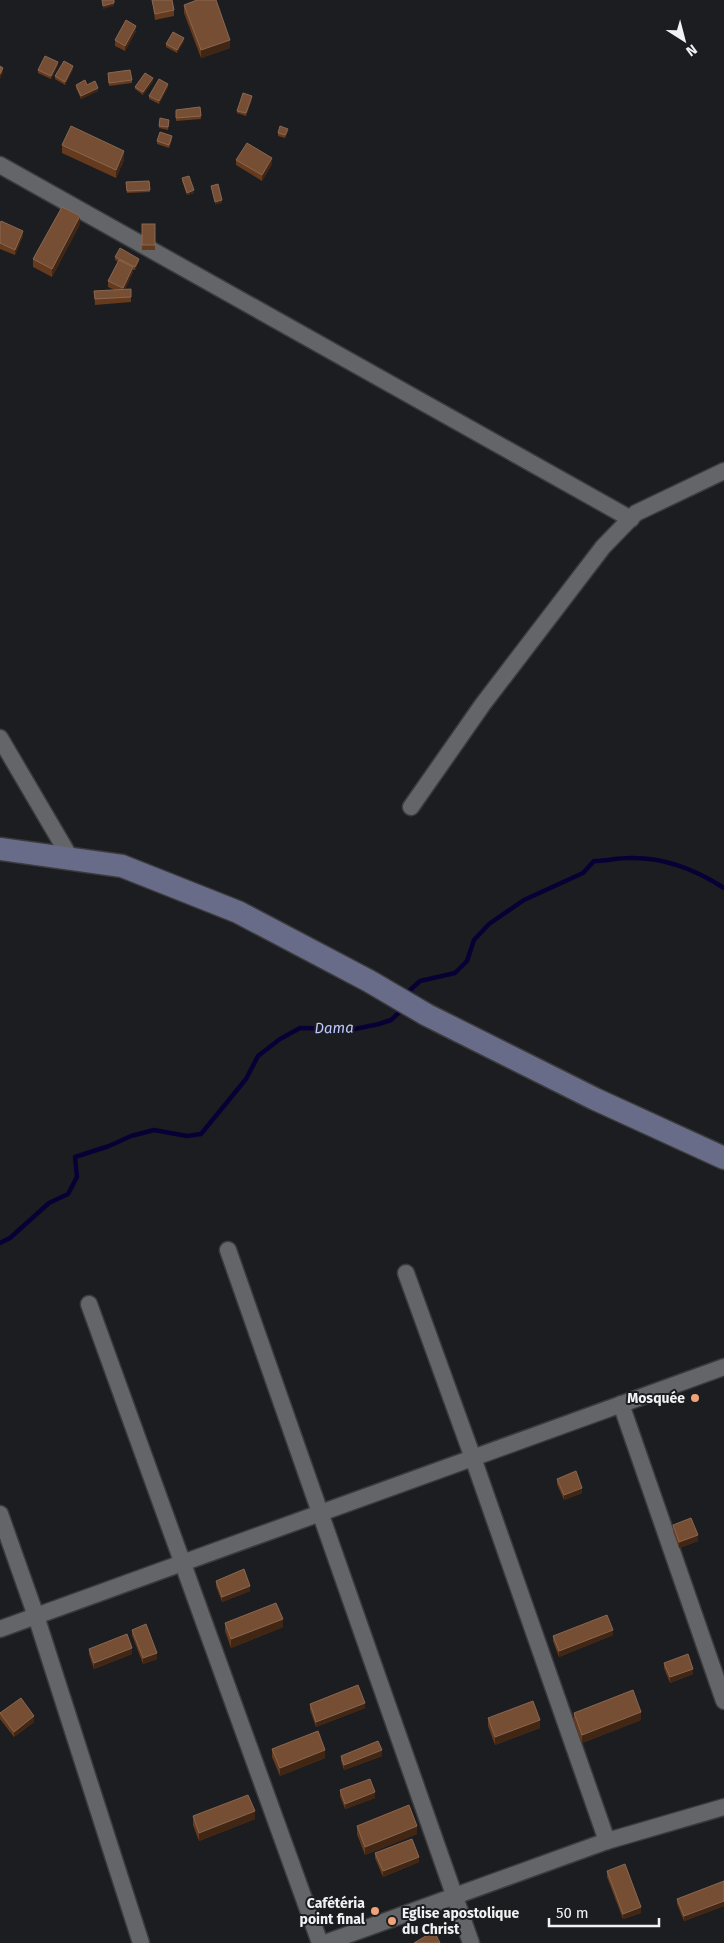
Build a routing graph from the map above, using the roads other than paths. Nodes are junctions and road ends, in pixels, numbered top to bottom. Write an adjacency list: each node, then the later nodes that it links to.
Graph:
1 (0, 165): 3 (street)
2 (724, 471): 3 (street)
3 (631, 519): 5 (street)
4 (0, 738): 7 (street)
5 (411, 807)
6 (0, 849): 7 (street)
7 (71, 859): 8 (street)
8 (724, 1158)
9 (228, 1250): 15 (street)
10 (406, 1273): 14 (street)
11 (89, 1304): 17 (street)
12 (724, 1367): 13 (street)
13 (621, 1404): 14 (street); 20 (street)
14 (474, 1458): 15 (street); 22 (street)
15 (321, 1513): 17 (street); 23 (street)
16 (0, 1514): 18 (street)
17 (182, 1563): 18 (street); 25 (street)
18 (36, 1616): 19 (street); 24 (street)
19 (0, 1629)
20 (724, 1701)
21 (724, 1807): 22 (street)
22 (608, 1841): 23 (street)
23 (455, 1896): 26 (street); 27 (street)
24 (141, 1943)
25 (320, 1943)
26 (325, 1943)
27 (471, 1943)

